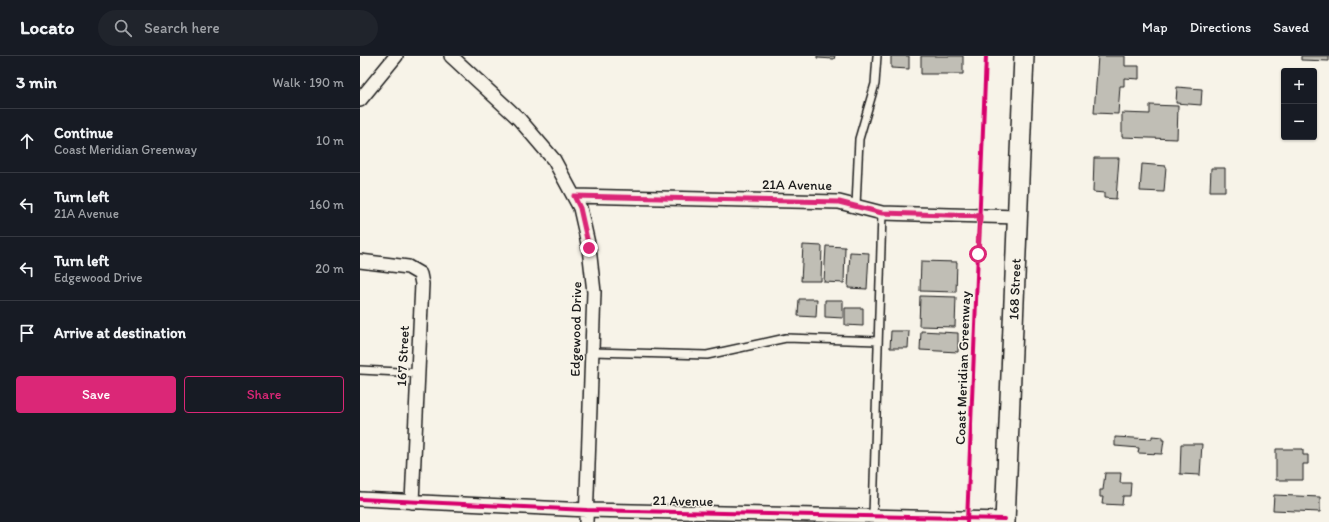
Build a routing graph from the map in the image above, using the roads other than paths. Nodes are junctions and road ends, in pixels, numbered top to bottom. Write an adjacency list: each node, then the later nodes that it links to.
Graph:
1 (396, 56): 5 (street)
2 (451, 56): 6 (street, Edgewood Drive)
3 (877, 56): 7 (lane)
4 (1024, 56): 9 (main road, 168 Street)
5 (360, 100)
6 (574, 196): 7 (street, 21A Avenue); 12 (street, Edgewood Drive)
7 (856, 206): 8 (street, 21A Avenue)
8 (882, 213): 9 (street, 21A Avenue); 11 (lane)
9 (1018, 217): 19 (main road, 168 Street)
10 (360, 261): 14 (street, 167 Street)
11 (878, 341): 12 (lane); 18 (lane)
12 (592, 352): 17 (street, Edgewood Drive)
13 (360, 370): 14 (lane)
14 (419, 372): 16 (street, 167 Street)
15 (360, 500): 16 (street, 21 Avenue)
16 (412, 502): 17 (street, 21 Avenue)
17 (587, 516): 18 (street, 21 Avenue)
18 (873, 516): 19 (street, 21 Avenue)
19 (1005, 521)

